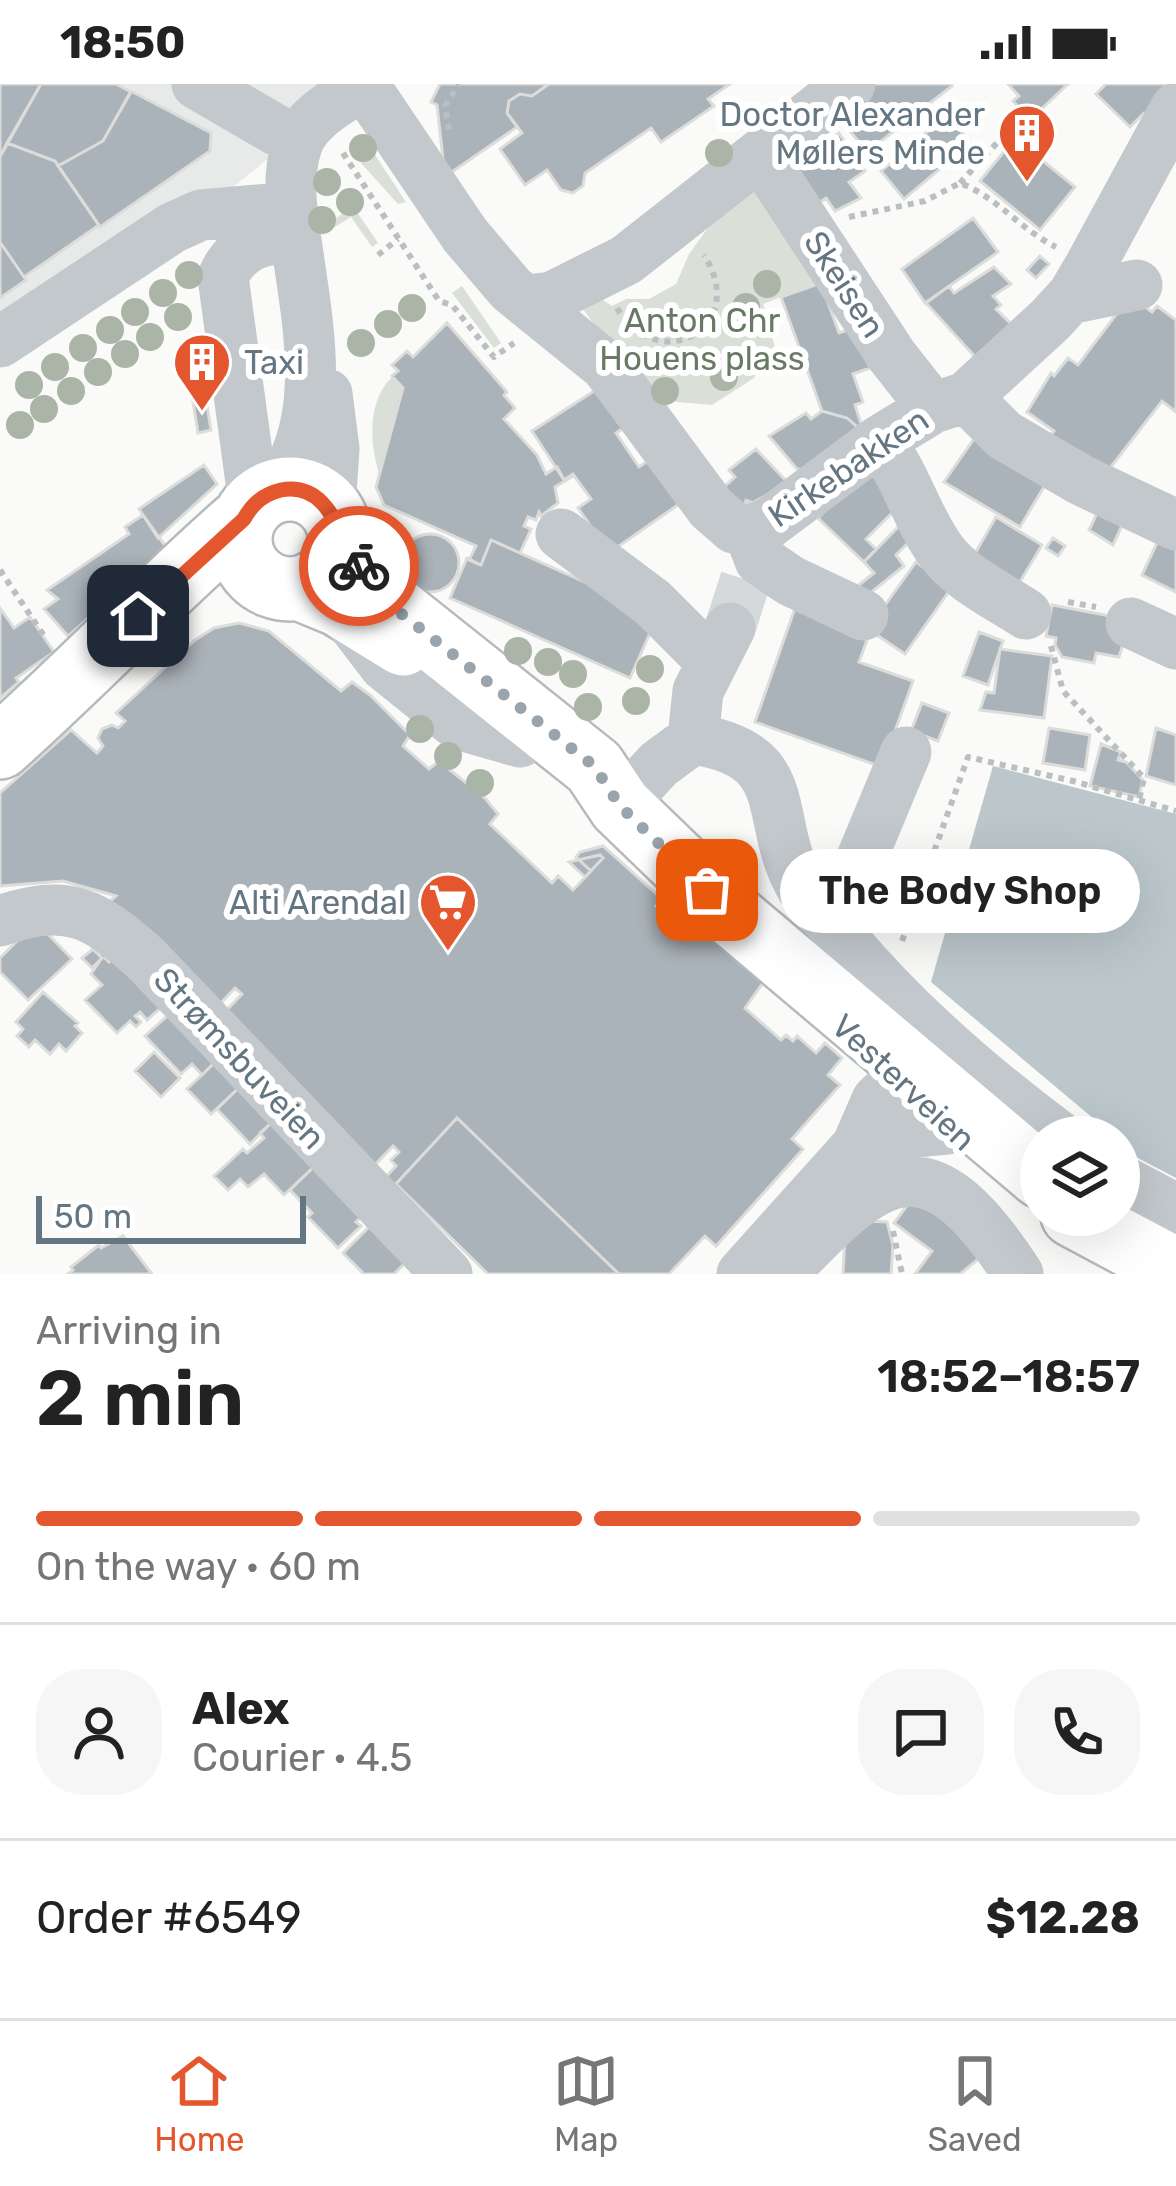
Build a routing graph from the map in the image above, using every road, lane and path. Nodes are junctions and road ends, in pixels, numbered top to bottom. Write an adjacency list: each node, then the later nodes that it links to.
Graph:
1 (197, 84): 6 (street)
2 (365, 84): 6 (street); 18 (street, Kirkebakken)
3 (459, 84): 7 (path)
4 (850, 84): 9 (street)
5 (1176, 108): 17 (street, Kirkebakken)
6 (306, 143): 12 (street); 14 (path)
7 (451, 147)
8 (1035, 148): 10 (path)
9 (761, 155): 11 (street); 13 (street, Skeisen)
10 (960, 183): 13 (path); 17 (path)
11 (678, 220): 16 (street); 16 (path)
12 (293, 221): 19 (street); 22 (street); 22 (street, Vesterveien)
13 (807, 226): 20 (street, Skeisen)
14 (398, 239): 15 (path); 18 (path)
15 (378, 255)
16 (598, 274): 18 (street)
17 (1099, 283): 20 (street, Kirkebakken)
18 (523, 320): 24 (street, Kirkebakken)
19 (0, 342)
20 (949, 403): 21 (street, Kirkebakken); 23 (street, Skeisen)
21 (879, 441): 24 (street, Kirkebakken); 28 (street)
22 (289, 512): 27 (main road); 27 (main road); 31 (main road); 37 (main road, Vesterveien)
23 (1176, 525)
24 (748, 531): 29 (street)
25 (561, 534): 33 (street)
26 (0, 570): 31 (path)
27 (303, 592): 31 (main road); 37 (main road, Vesterveien)
28 (1026, 614): 30 (path)
29 (863, 615)
30 (1153, 633)
31 (68, 660): 34 (main road)
32 (1057, 665): 36 (path)
33 (693, 739): 37 (street); 40 (street)
34 (0, 747)
35 (906, 752): 40 (street)
36 (1139, 800): 38 (path); 43 (path)
37 (620, 806): 44 (main road, Vesterveien)
38 (1176, 811)
39 (938, 882): 42 (path)
40 (818, 908): 43 (street)
41 (0, 921): 53 (street, Strømsbuveien)
42 (1064, 930)
43 (886, 989): 45 (street)
44 (924, 1099): 46 (street); 46 (street); 47 (main road, Vesterveien); 48 (main road, Vesterveien)
45 (1035, 1116)
46 (857, 1146): 54 (street); 55 (street)
47 (1020, 1162)
48 (1020, 1179)
49 (1176, 1209): 50 (street)
50 (1140, 1210)
51 (1131, 1236): 52 (main road)
52 (1176, 1270)
53 (448, 1274)
54 (710, 1274)
55 (742, 1274)
56 (783, 1274): 57 (street)
57 (1018, 1274)

